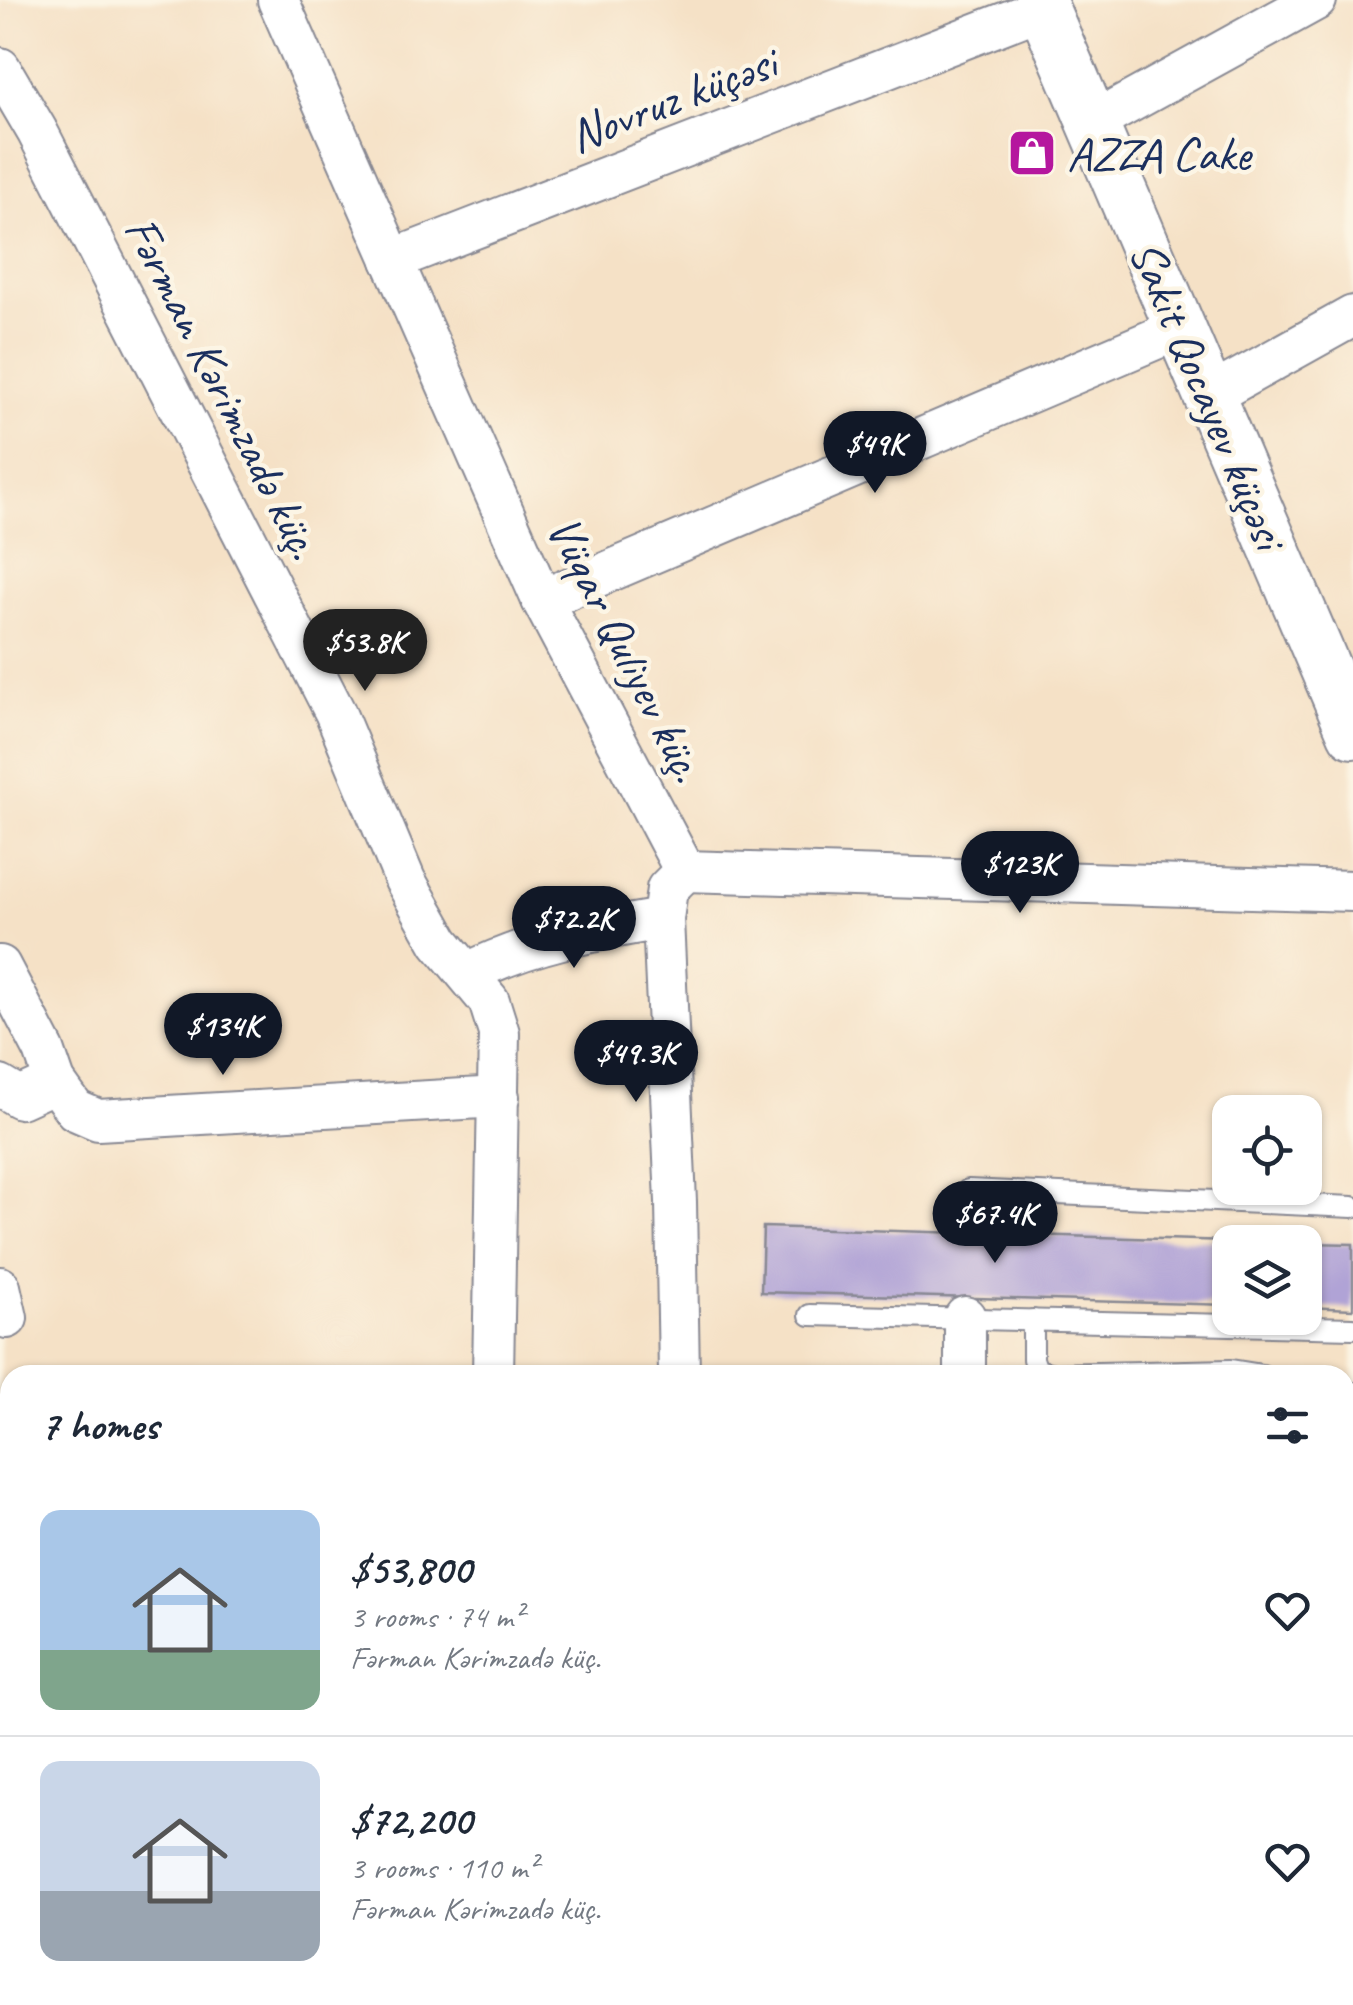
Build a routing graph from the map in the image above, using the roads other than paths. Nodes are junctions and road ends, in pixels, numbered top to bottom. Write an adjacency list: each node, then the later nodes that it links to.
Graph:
1 (278, 0): 6 (street, Vüqar Quliyev küç.)
2 (1316, 0): 5 (street)
3 (1041, 4): 5 (street, Sakit Qocayev küçəsi); 6 (street, Novruz küçəsi)
4 (0, 68): 16 (street, Fərman Kərimzadə küç.)
5 (1094, 122): 8 (street, Sakit Qocayev küçəsi)
6 (392, 260): 10 (street, Vüqar Quliyev küç.)
7 (1353, 316): 9 (street)
8 (1181, 328): 9 (street, Sakit Qocayev küçəsi); 10 (street)
9 (1211, 395): 11 (street, Sakit Qocayev küçəsi)
10 (542, 600): 12 (street, Vüqar Quliyev küç.)
11 (1350, 719)
12 (685, 871): 13 (street); 14 (street)
13 (1353, 891)
14 (662, 918): 16 (street); 26 (street)
15 (0, 966): 17 (street)
16 (468, 973): 18 (street, Fərman Kərimzadə küç.)
17 (19, 1094): 18 (street)
18 (499, 1097): 25 (street, Fərman Kərimzadə küç.)
19 (968, 1190): 20 (lane)
20 (1353, 1208)
21 (810, 1315): 22 (lane)
22 (964, 1317): 23 (lane); 27 (street)
23 (1033, 1320): 24 (lane); 28 (lane)
24 (1353, 1328)
25 (494, 1365)
26 (679, 1365)
27 (964, 1365)
28 (1035, 1365)

